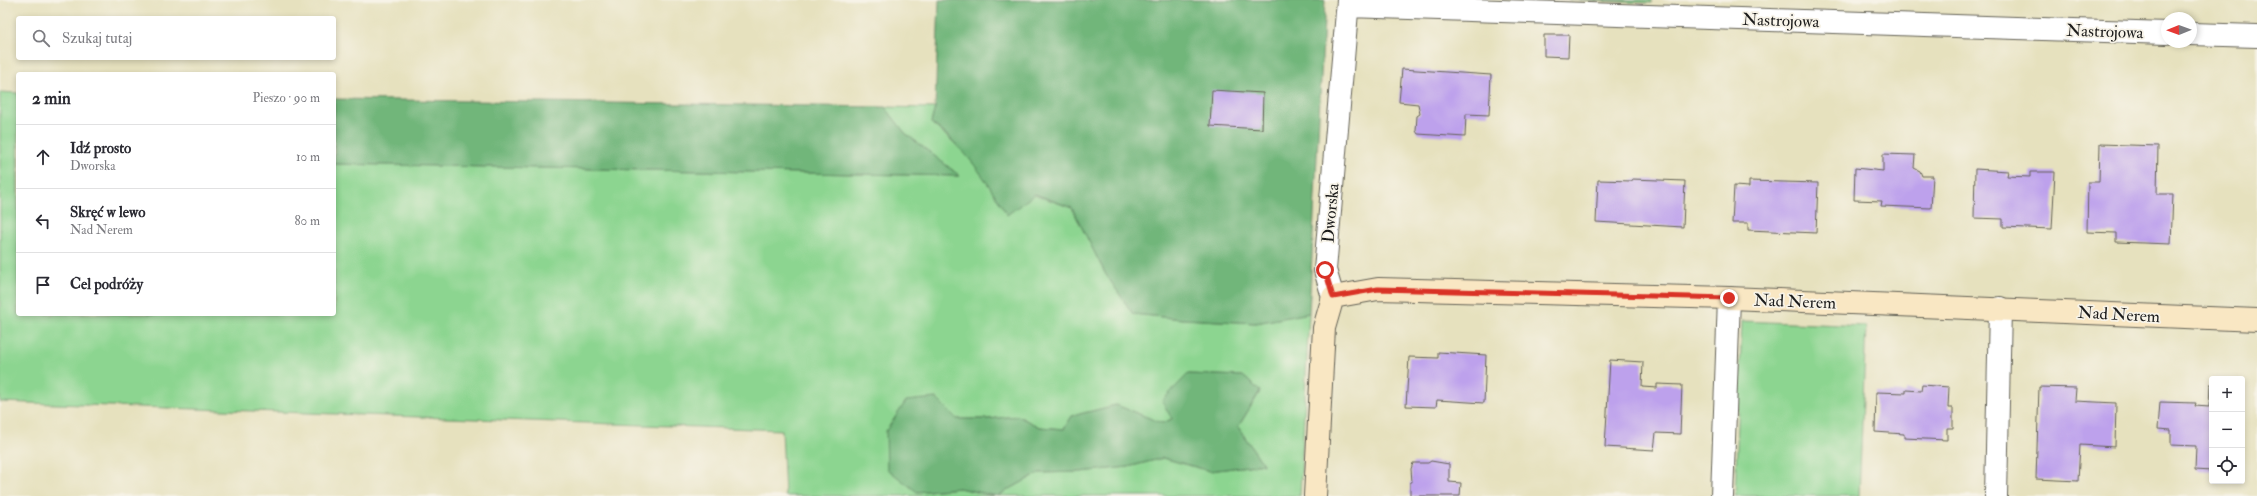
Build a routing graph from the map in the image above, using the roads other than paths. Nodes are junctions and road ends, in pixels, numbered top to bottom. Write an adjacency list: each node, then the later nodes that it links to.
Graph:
1 (1348, 3): 2 (street, Nastrojowa); 5 (street, Dworska)
2 (2161, 33)
3 (2197, 34): 4 (street)
4 (2257, 36)
5 (1333, 297): 6 (street, Nad Nerem); 9 (street)
6 (1729, 298): 7 (street, Nad Nerem); 10 (street)
7 (2000, 308): 8 (street, Nad Nerem); 11 (street)
8 (2257, 320)
9 (1315, 496)
10 (1722, 496)
11 (1996, 496)

